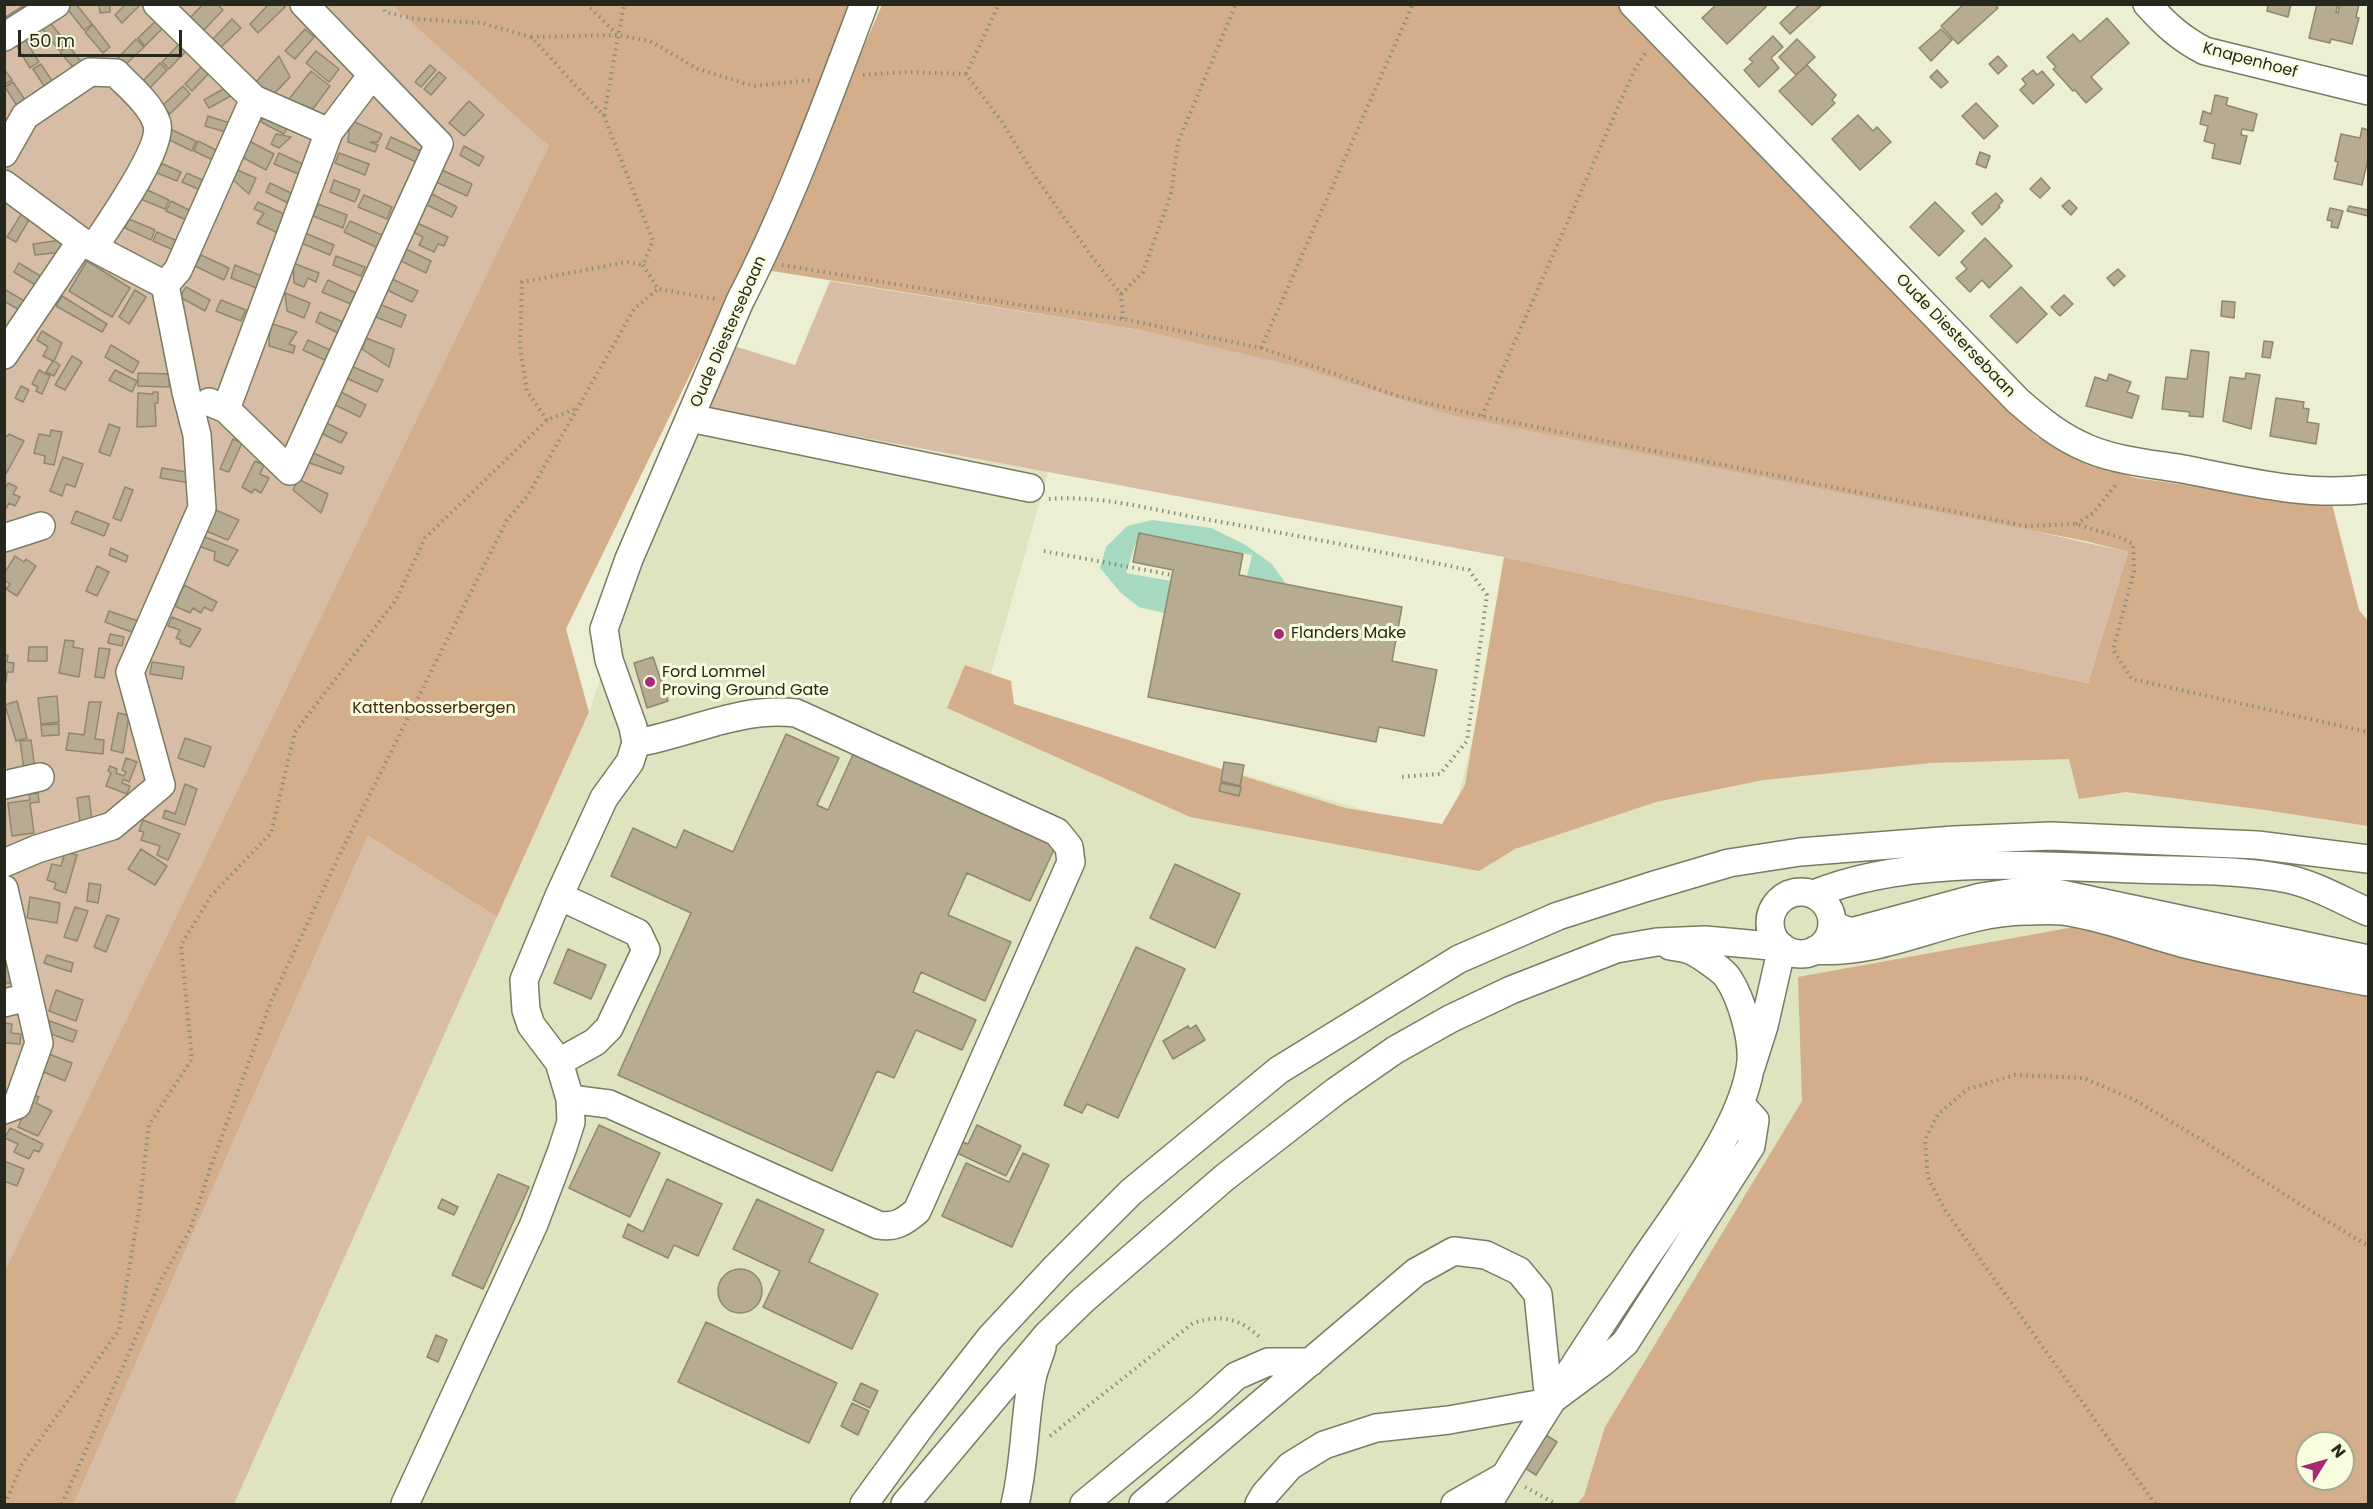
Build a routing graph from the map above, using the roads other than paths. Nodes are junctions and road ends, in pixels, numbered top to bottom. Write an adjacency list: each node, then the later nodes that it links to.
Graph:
1 (56, 4): 7 (street)
2 (157, 4): 10 (street)
3 (304, 4): 8 (street)
4 (864, 4): 19 (street, Oude Diestersebaan)
5 (1633, 4): 20 (street, Oude Diestersebaan)
6 (2147, 4): 9 (street, Knapenhoef)
7 (5, 36)
8 (372, 75): 11 (street); 18 (street)
9 (2368, 91)
10 (254, 99): 11 (street); 15 (street)
11 (328, 132): 18 (street)
12 (4, 153): 14 (street)
13 (4, 184): 14 (street)
14 (88, 244): 15 (street); 16 (street)
15 (165, 285): 17 (street)
16 (4, 355)
17 (186, 392): 18 (street); 28 (street)
18 (226, 409)
19 (690, 418): 21 (street); 24 (street, Oude Diestersebaan)
20 (2368, 489)
21 (1039, 494)
22 (41, 526): 23 (street)
23 (4, 538)
24 (636, 743): 31 (street); 42 (street)
25 (40, 777): 26 (street)
26 (4, 785)
27 (2368, 859): 49 (street)
28 (4, 863)
29 (4, 890): 39 (street)
30 (1814, 894): 32 (street); 33 (street); 35 (street)
31 (559, 896): 40 (street); 40 (street)
32 (2368, 912)
33 (1832, 925): 36 (street); 37 (street)
34 (1657, 942): 35 (street); 41 (street); 44 (street)
35 (1782, 947): 36 (street); 41 (street)
36 (1815, 950): 38 (street)
37 (2368, 959)
38 (2368, 982)
39 (16, 1000): 43 (street)
40 (559, 1062): 42 (street)
41 (1751, 1067): 46 (street)
42 (570, 1099): 48 (street)
43 (4, 1110)
44 (1047, 1335): 50 (street); 51 (street)
45 (1299, 1362): 46 (street); 52 (street); 53 (street)
46 (1550, 1402): 47 (street); 54 (street)
47 (1505, 1475): 55 (street); 56 (street)
48 (405, 1504)
49 (864, 1504)
50 (905, 1504)
51 (1015, 1504)
52 (1084, 1504)
53 (1143, 1504)
54 (1259, 1504)
55 (1455, 1504)
56 (1488, 1504)

